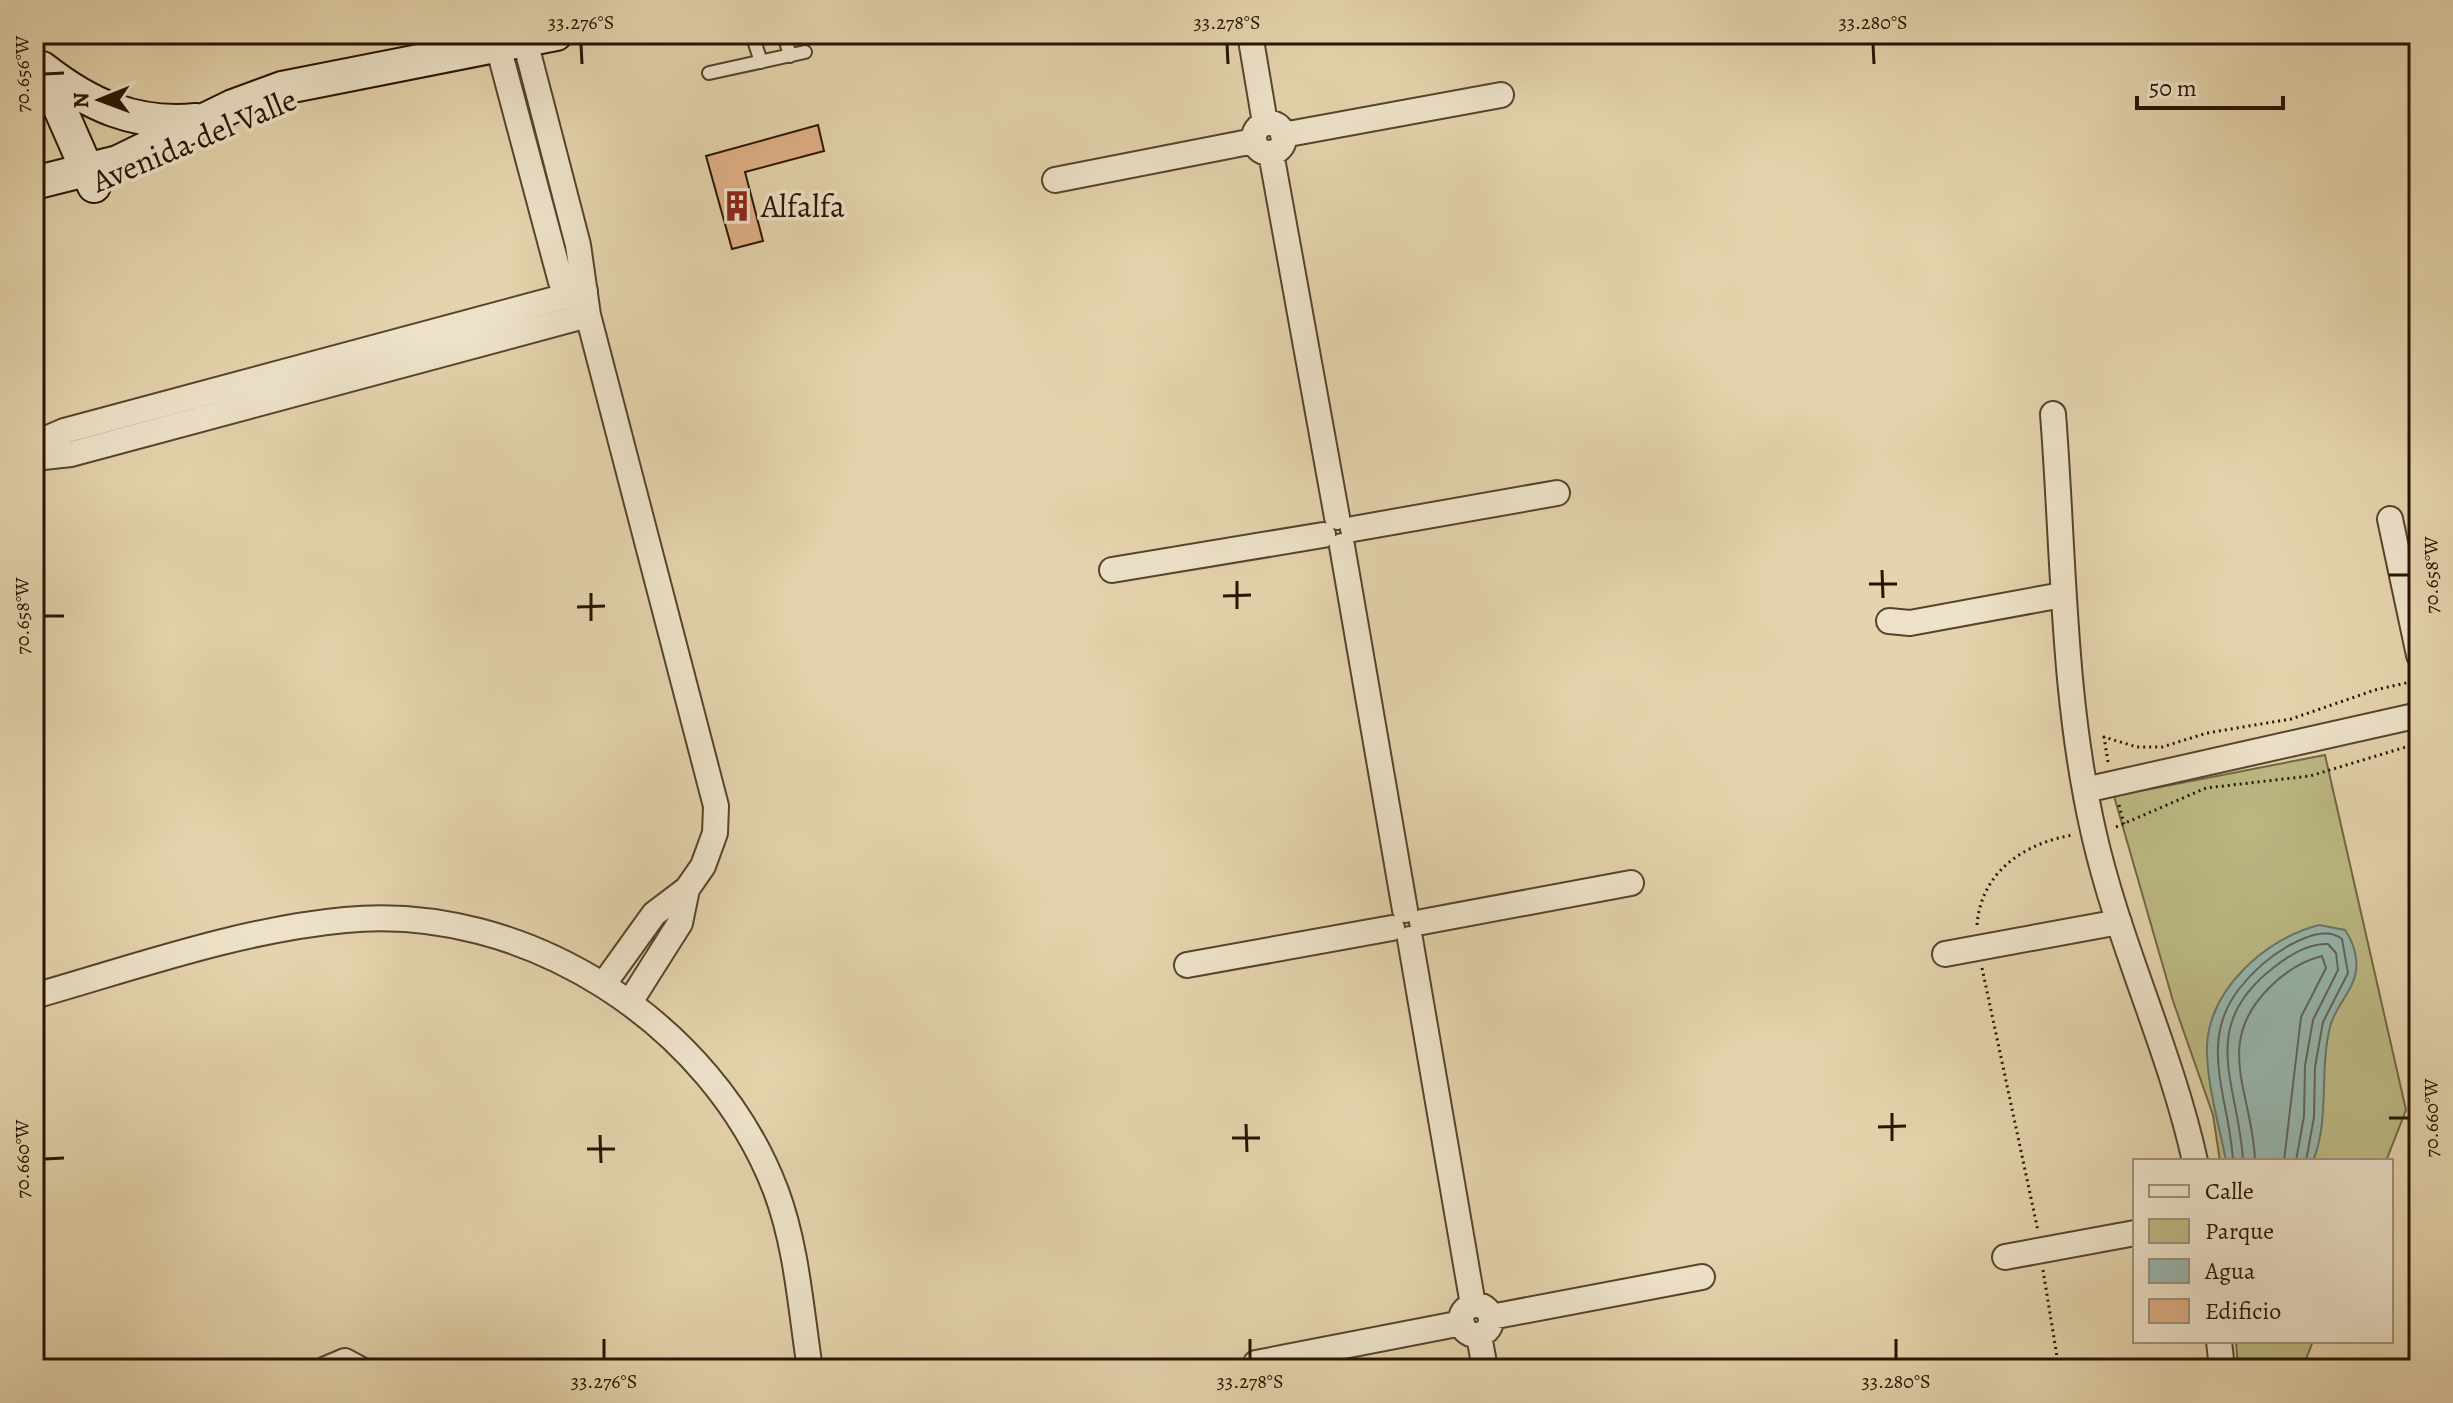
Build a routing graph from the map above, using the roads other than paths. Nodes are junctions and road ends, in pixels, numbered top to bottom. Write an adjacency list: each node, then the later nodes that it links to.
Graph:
1 (752, 34): 8 (lane)
2 (784, 34): 6 (lane)
3 (1250, 34): 13 (street)
4 (526, 40): 10 (street, Avenida del Valle); 18 (street)
5 (805, 52): 6 (lane)
6 (790, 56): 8 (lane)
7 (38, 59): 12 (street); 14 (street)
8 (761, 62): 9 (lane)
9 (709, 73)
10 (353, 76): 12 (street, Avenida del Valle); 14 (street, Avenida del Valle)
11 (1501, 95): 13 (street)
12 (207, 119): 14 (street, Avenida del Valle)
13 (1268, 138): 15 (street); 24 (street)
14 (90, 179): 16 (street, Avenida del Valle); 17 (street, Avenida del Valle)
15 (1055, 180)
16 (34, 183)
17 (34, 199)
18 (581, 301): 20 (street); 21 (street); 32 (street)
19 (2053, 414): 26 (street)
20 (34, 444)
21 (34, 458)
22 (1557, 493): 24 (street)
23 (2390, 519): 28 (street)
24 (1339, 532): 25 (street); 34 (street)
25 (1112, 570)
26 (2062, 595): 27 (street); 30 (street)
27 (1889, 621)
28 (2419, 655)
29 (2419, 715): 30 (street)
30 (2085, 790): 33 (street)
31 (1631, 883): 34 (street)
32 (687, 889): 37 (street); 39 (street)
33 (2119, 922): 35 (street); 40 (street)
34 (1407, 925): 36 (street); 44 (street)
35 (1945, 954)
36 (1187, 965)
37 (603, 985): 38 (street); 39 (street)
38 (34, 996)
39 (630, 1002): 49 (street)
40 (2194, 1159)
41 (2133, 1233): 42 (street)
42 (2005, 1257)
43 (1702, 1277): 44 (street)
44 (1476, 1320): 46 (street); 50 (street)
45 (2219, 1343): 51 (street)
46 (1256, 1363)
47 (326, 1369): 48 (street)
48 (360, 1369)
49 (810, 1369)
50 (1485, 1369)
51 (2222, 1369)

